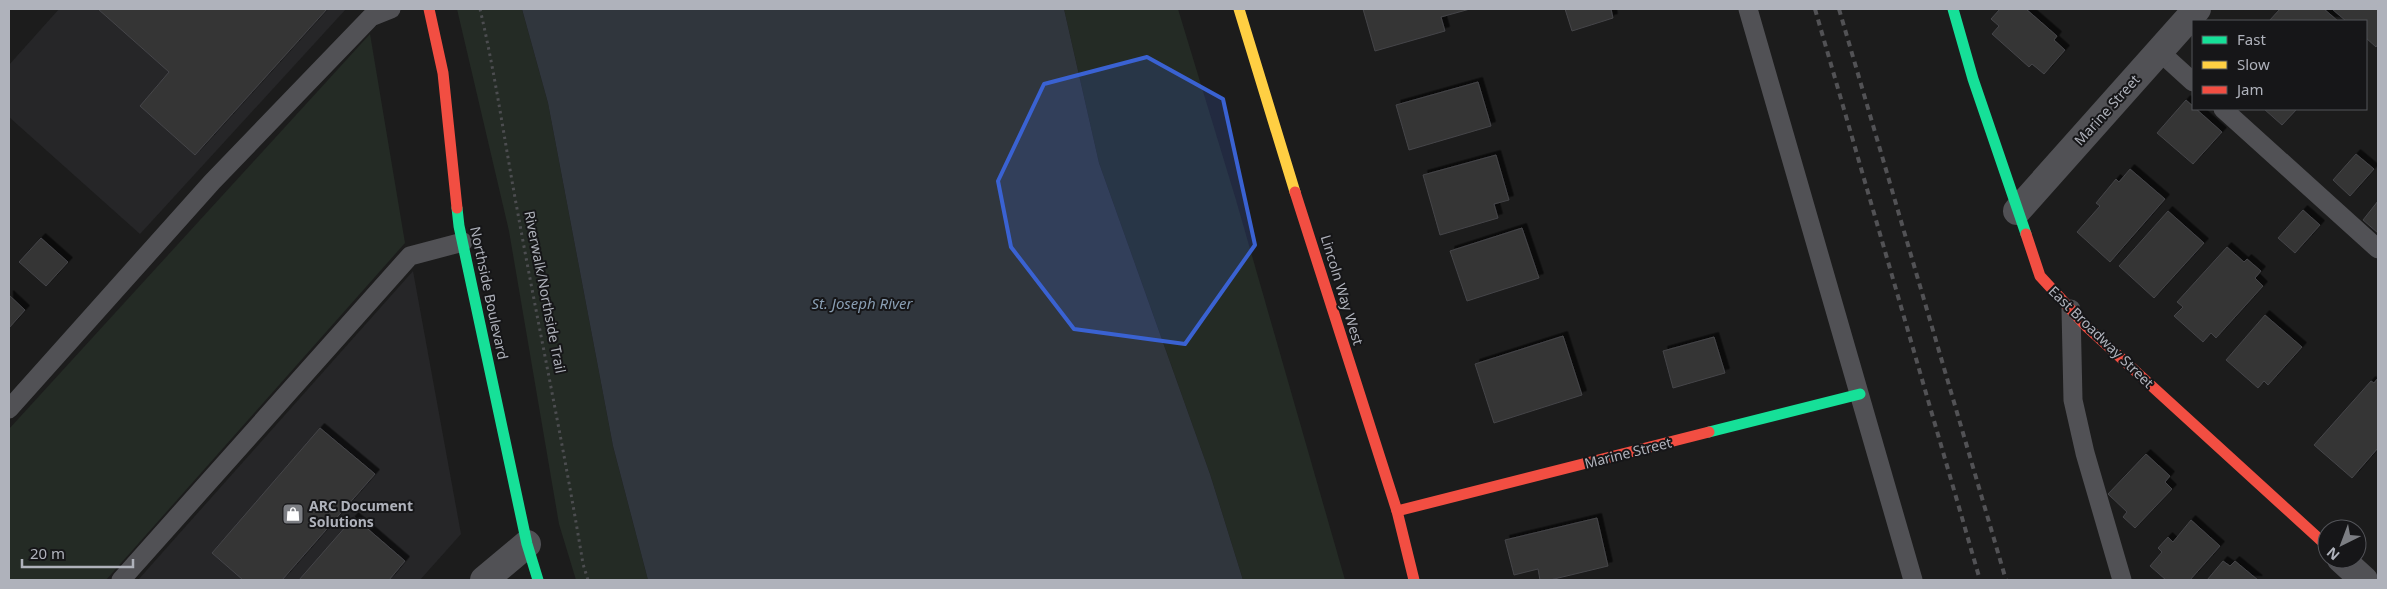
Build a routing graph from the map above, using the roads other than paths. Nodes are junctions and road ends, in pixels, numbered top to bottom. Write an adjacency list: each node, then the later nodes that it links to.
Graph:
1 (391, 9): 15 (lane)
2 (429, 9): 11 (street, Northside Boulevard)
3 (1239, 9): 16 (street, Lincoln Way West)
4 (1748, 9): 14 (lane)
5 (1953, 9): 10 (street, East Broadway Street)
6 (2197, 9): 7 (street, Marine Street)
7 (2160, 52): 8 (lane); 10 (street, Marine Street)
8 (2192, 81)
9 (2224, 110): 12 (lane)
10 (2017, 211): 13 (street, East Broadway Street)
11 (463, 242): 18 (street, Northside Boulevard); 20 (lane)
12 (2378, 249)
13 (2071, 309): 17 (street, East Broadway Street); 25 (lane)
14 (1860, 394): 16 (street, Marine Street); 24 (lane)
15 (9, 408)
16 (1397, 511): 23 (street, Lincoln Way West)
17 (2317, 537)
18 (527, 544): 21 (street); 22 (street, Northside Boulevard)
19 (2352, 569): 26 (street)
20 (122, 580)
21 (484, 580)
22 (538, 580)
23 (1414, 580)
24 (1913, 580)
25 (2122, 580)
26 (2364, 580)

